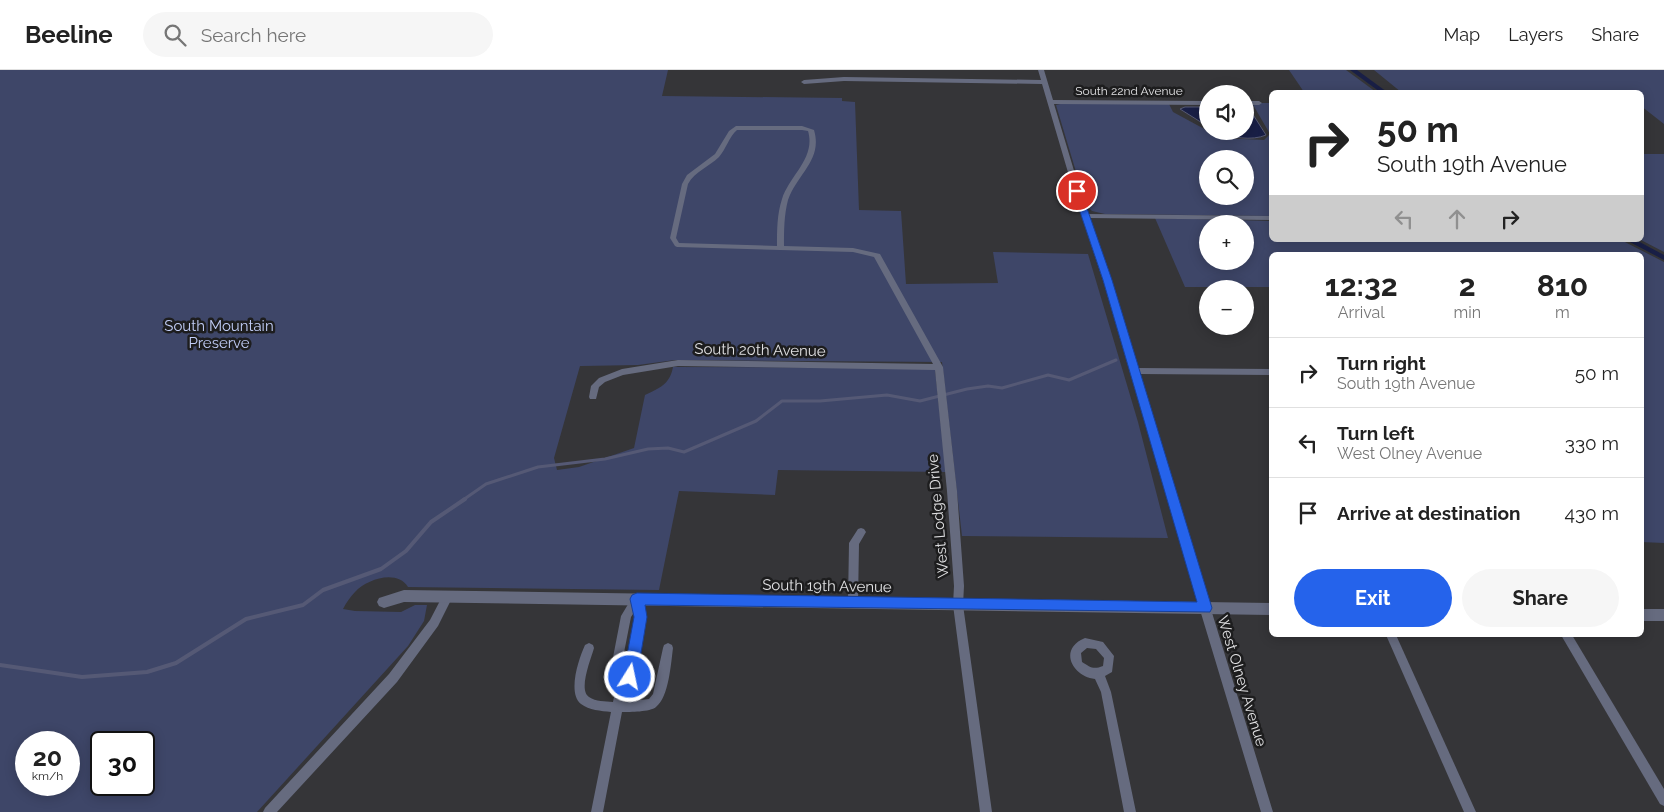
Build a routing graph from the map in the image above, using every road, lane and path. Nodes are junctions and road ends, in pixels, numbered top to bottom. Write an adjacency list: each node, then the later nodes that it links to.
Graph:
1 (1041, 70): 3 (street, West Olney Avenue)
2 (804, 82): 3 (street)
3 (1045, 82): 4 (street, West Olney Avenue)
4 (1051, 102): 5 (street, South 22nd Avenue); 8 (street, West Olney Avenue)
5 (1199, 103)
6 (1254, 103): 7 (street)
7 (1259, 103)
8 (1086, 216): 9 (street); 12 (street, West Olney Avenue)
9 (1269, 218)
10 (780, 249): 10 (street); 11 (street)
11 (939, 366): 14 (street, South 20th Avenue); 20 (street, West Lodge Drive)
12 (1134, 370): 13 (street); 21 (street, West Olney Avenue)
13 (1269, 372)
14 (593, 396)
15 (861, 532): 19 (street)
16 (448, 596): 17 (street, South 19th Avenue); 18 (street, South 19th Avenue); 32 (street)
17 (637, 599): 19 (street, South 19th Avenue); 30 (street); 30 (street)
18 (384, 602)
19 (853, 602): 20 (street, South 19th Avenue)
20 (958, 605): 21 (street, South 19th Avenue); 34 (street, West Lodge Drive)
21 (1205, 608): 22 (street, South 19th Avenue); 36 (street, West Olney Avenue)
22 (1269, 609)
23 (1644, 615): 24 (street)
24 (1664, 615)
25 (1392, 637): 37 (street)
26 (1567, 637): 31 (street)
27 (589, 648): 30 (street)
28 (668, 648): 30 (street)
29 (1099, 674): 35 (street)
30 (618, 702): 33 (street)
31 (1664, 800)
32 (269, 812)
33 (597, 812)
34 (986, 812)
35 (1130, 812)
36 (1267, 812)
37 (1470, 812)

